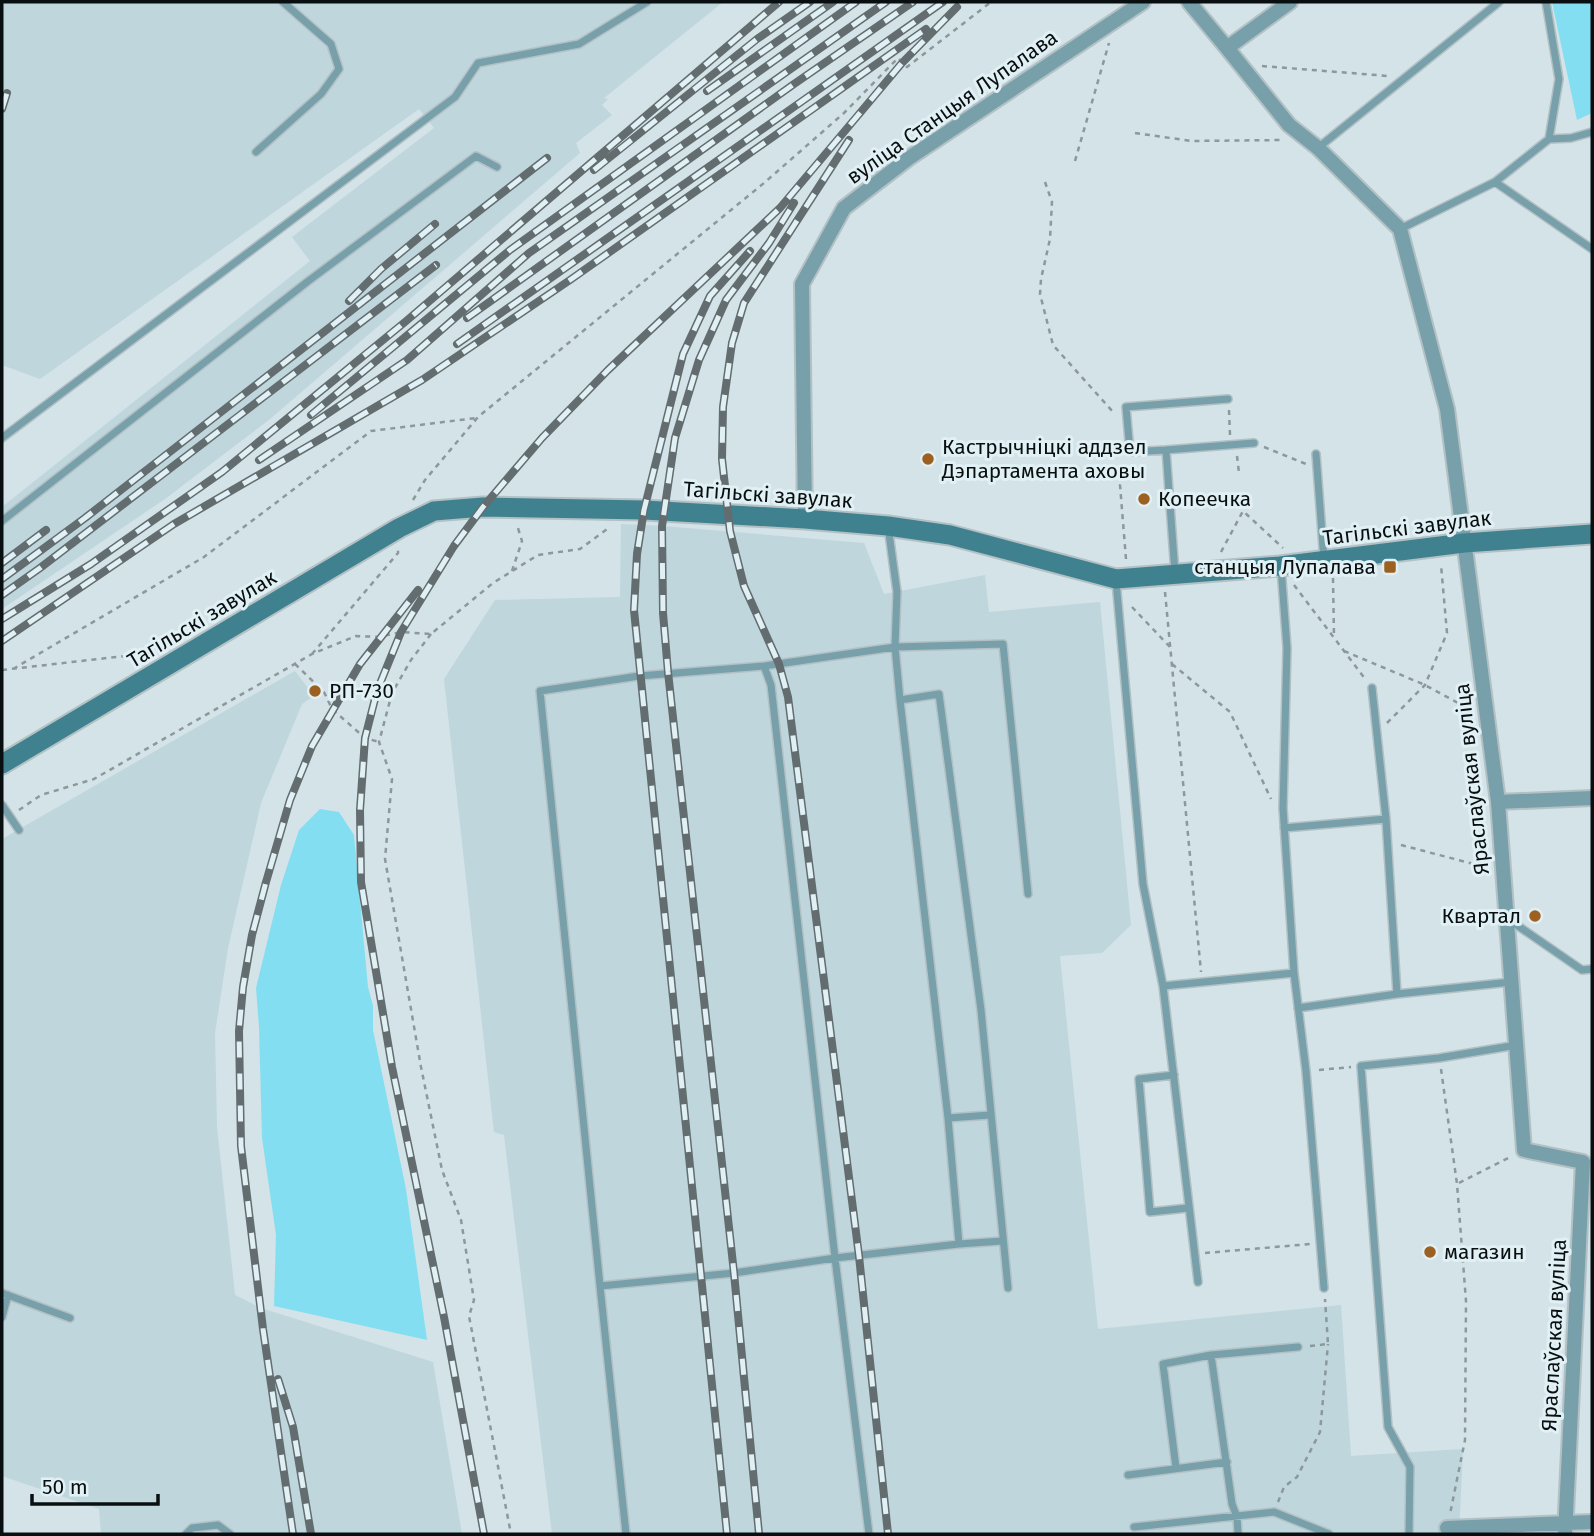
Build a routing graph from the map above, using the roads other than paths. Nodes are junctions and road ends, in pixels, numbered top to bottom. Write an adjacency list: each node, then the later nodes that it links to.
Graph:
1 (283, 2): 12 (lane)
2 (647, 2): 18 (lane)
3 (1143, 2): 22 (street, вуліца Станцыя Лупалава)
4 (1189, 2): 8 (street)
5 (1290, 2): 8 (street)
6 (1499, 2): 11 (lane)
7 (1546, 2): 10 (lane)
8 (1227, 48): 11 (street)
9 (1592, 132): 10 (lane)
10 (1549, 139): 14 (lane)
11 (1312, 144): 15 (street)
12 (256, 152)
13 (497, 167): 23 (lane)
14 (1495, 182): 15 (lane); 16 (lane)
15 (1400, 229): 26 (street, Яраслаўская вуліца)
16 (1592, 248)
17 (1228, 399): 20 (lane)
18 (2, 438)
19 (1254, 443): 20 (lane)
20 (1166, 450): 29 (lane)
21 (1316, 454): 28 (lane)
22 (805, 519): 24 (main road, Тагільскі завулак); 35 (main road, Тагільскі завулак)
23 (2, 521)
24 (888, 526): 30 (main road, Тагільскі завулак); 31 (lane)
25 (1592, 534): 26 (main road, Тагільскі завулак)
26 (1464, 543): 28 (main road, Тагільскі завулак); 37 (street, Яраслаўская вуліца)
27 (1282, 557): 28 (main road, Тагільскі завулак); 29 (main road, Тагільскі завулак); 40 (lane)
28 (1329, 560)
29 (1169, 575): 30 (main road, Тагільскі завулак)
30 (1120, 583): 47 (lane)
31 (895, 647): 32 (lane); 34 (lane); 42 (lane)
32 (764, 666): 58 (lane); 60 (lane)
33 (1372, 688): 39 (lane)
34 (900, 700): 52 (lane); 53 (lane)
35 (2, 764)
36 (1592, 799): 37 (street)
37 (1498, 802): 43 (street, Яраслаўская вуліца)
38 (2, 804): 41 (lane)
39 (1386, 819): 40 (lane); 48 (lane)
40 (1284, 828): 45 (lane)
41 (19, 830)
42 (1028, 894)
43 (1507, 919): 44 (lane); 46 (street, Яраслаўская вуліца)
44 (1592, 969)
45 (1294, 974): 47 (lane); 49 (lane)
46 (1511, 982): 48 (lane); 50 (street, Яраслаўская вуліца)
47 (1163, 986): 51 (lane)
48 (1396, 994): 49 (lane)
49 (1298, 1008): 62 (lane)
50 (1517, 1045): 54 (street, Яраслаўская вуліца); 82 (lane)
51 (1174, 1075): 55 (lane); 55 (lane)
52 (990, 1115): 53 (lane); 56 (lane)
53 (948, 1118): 57 (lane)
54 (1588, 1162): 74 (street, Яраслаўская вуліца)
55 (1188, 1208): 59 (lane)
56 (1002, 1241): 57 (lane); 61 (lane)
57 (959, 1244): 58 (lane)
58 (835, 1258): 60 (lane); 79 (lane)
59 (1198, 1282)
60 (600, 1286): 78 (lane)
61 (1008, 1288)
62 (1324, 1289)
63 (5, 1294): 64 (lane); 65 (lane)
64 (2, 1317)
65 (71, 1318)
66 (1298, 1347): 67 (lane)
67 (1212, 1355): 68 (lane); 69 (lane)
68 (1227, 1462): 69 (lane); 71 (lane)
69 (1176, 1468): 70 (lane)
70 (1128, 1475)
71 (1237, 1517): 73 (lane); 80 (lane); 81 (lane)
72 (1592, 1521): 74 (street)
73 (1134, 1527)
74 (1565, 1528): 75 (street)
75 (1442, 1531)
76 (186, 1534): 77 (lane)
77 (230, 1534)
78 (626, 1534)
79 (869, 1534)
80 (1238, 1534)
81 (1329, 1534)
82 (1409, 1534)

